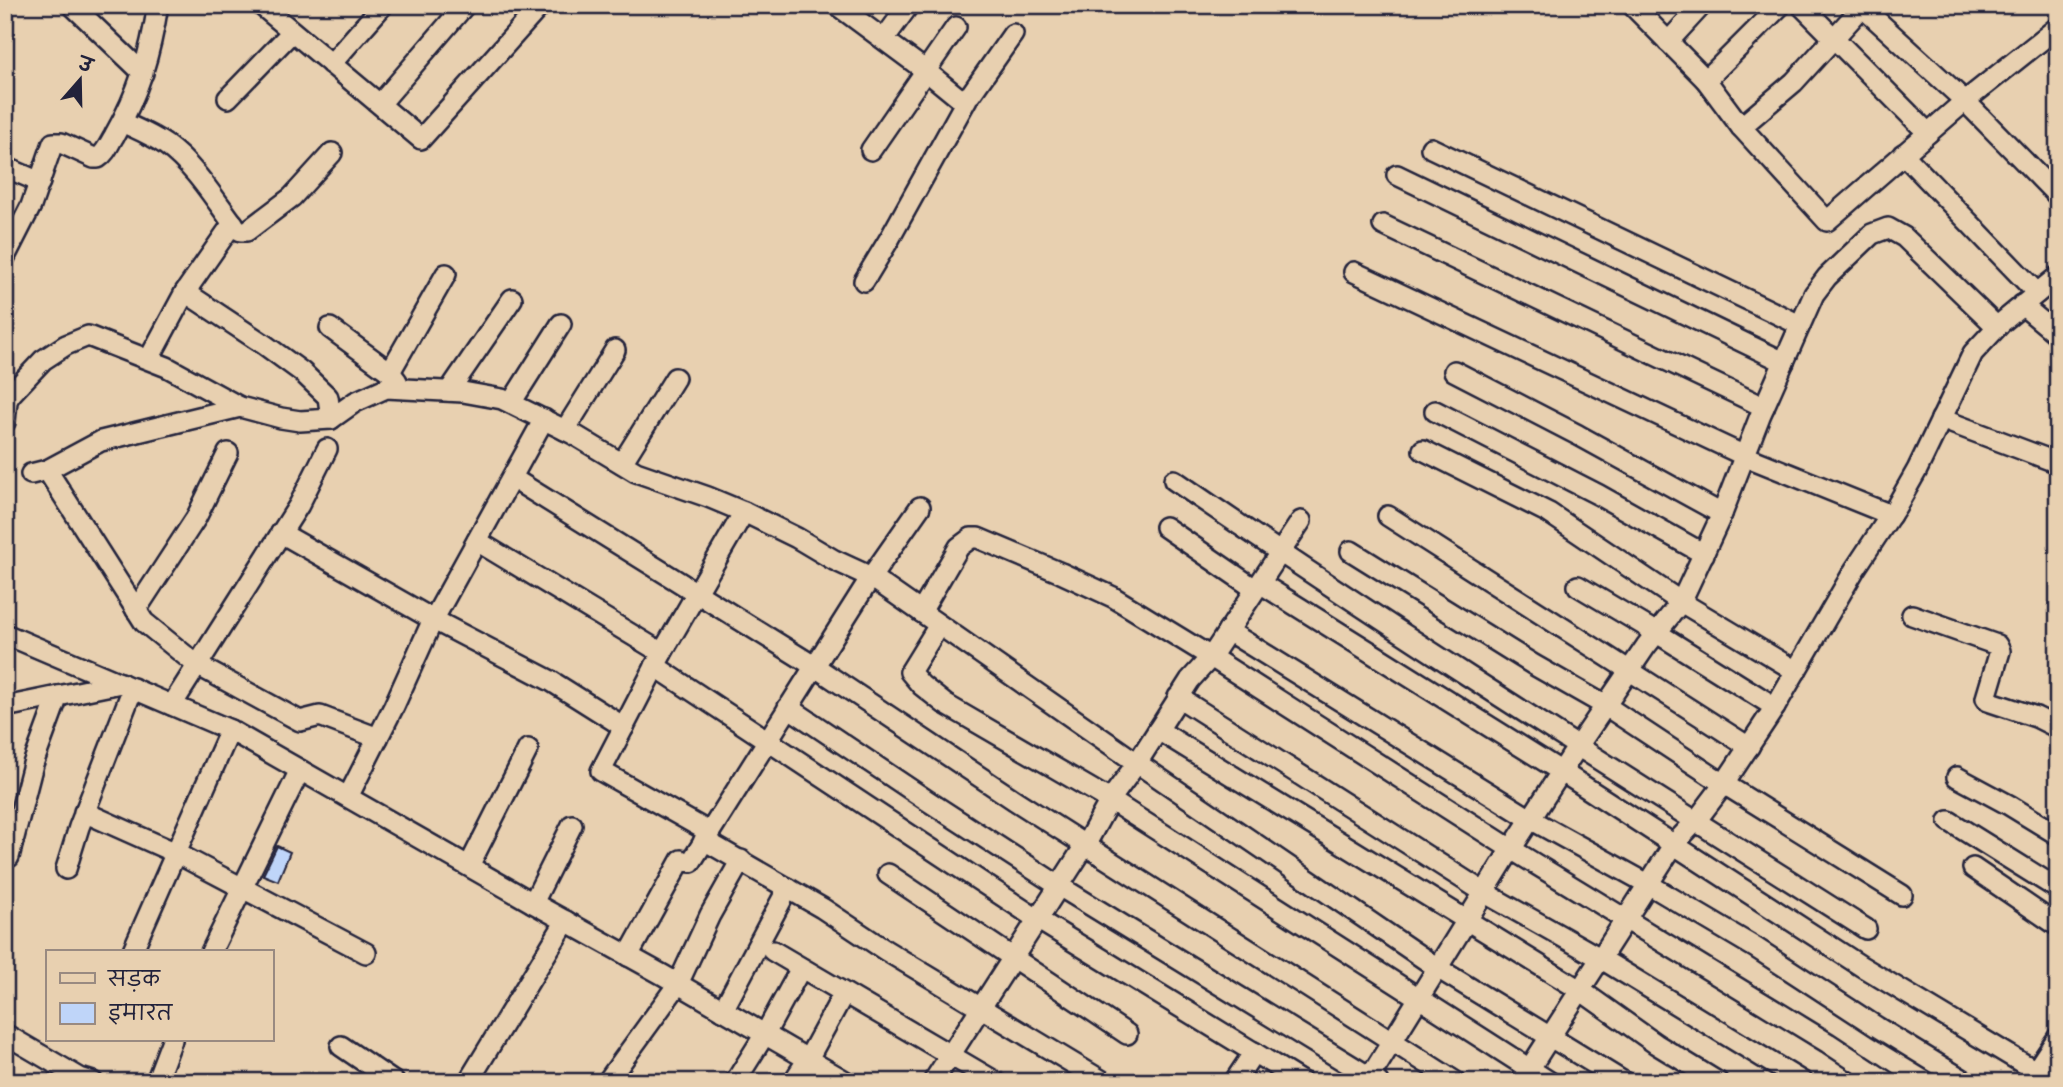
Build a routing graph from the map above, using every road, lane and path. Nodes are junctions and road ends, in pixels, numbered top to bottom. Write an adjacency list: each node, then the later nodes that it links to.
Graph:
1 (72, 5): 23 (street)
2 (158, 5): 23 (street)
3 (261, 5): 16 (street)
4 (383, 5): 21 (street)
5 (465, 5): 28 (street)
6 (541, 5): 28 (street)
7 (837, 5): 18 (street)
8 (909, 5): 18 (street)
9 (1632, 5): 20 (street)
10 (1702, 5): 20 (street)
11 (1782, 5): 24 (street)
12 (1801, 5): 19 (street)
13 (1862, 6): 19 (street); 27 (street)
14 (956, 27): 22 (street)
15 (2058, 27): 27 (street)
16 (292, 32): 21 (street); 25 (street)
17 (1013, 34): 26 (street)
18 (884, 39): 22 (street)
19 (1834, 39): 30 (street); 31 (street)
20 (1668, 42): 24 (street)
21 (331, 64): 28 (street)
22 (926, 71): 26 (street); 33 (street)
23 (143, 73): 29 (street)
24 (1706, 80): 30 (street)
25 (228, 98)
26 (967, 99): 46 (street)
27 (1965, 101): 31 (street); 39 (street)
28 (380, 104)
29 (122, 122): 38 (street); 40 (street)
30 (1741, 127): 35 (street)
31 (1928, 133): 35 (street)
32 (1431, 149): 51 (street)
33 (871, 150)
34 (332, 153): 40 (street)
35 (1903, 153): 49 (street)
36 (5, 167): 38 (street)
37 (1397, 175): 57 (street)
38 (40, 182): 42 (street)
39 (2058, 196)
40 (233, 223): 47 (street)
41 (1383, 225): 66 (street)
42 (5, 257)
43 (1354, 272): 76 (street)
44 (446, 274): 58 (street)
45 (2058, 276): 49 (street)
46 (864, 281)
47 (185, 292): 56 (street); 68 (street)
48 (512, 299): 63 (street)
49 (2030, 299): 52 (street); 54 (street)
50 (561, 324): 64 (street)
51 (1800, 325): 52 (street); 57 (street)
52 (1997, 327): 70 (street)
53 (330, 328): 58 (street)
54 (2058, 335)
55 (615, 351): 72 (street)
56 (149, 359): 62 (street); 65 (street)
57 (1784, 362): 66 (street)
58 (390, 372): 61 (street)
59 (1454, 372): 83 (street)
60 (675, 378): 77 (street)
61 (404, 389): 63 (street); 68 (street)
62 (8, 390): 71 (street)
63 (449, 391): 64 (street)
64 (511, 403): 69 (street)
65 (240, 407): 68 (street); 98 (street)
66 (1764, 407): 76 (street)
67 (1435, 411): 92 (street)
68 (331, 419)
69 (544, 419): 72 (street); 79 (street)
70 (1941, 419): 78 (street); 84 (street)
71 (5, 422)
72 (565, 430): 77 (street)
73 (327, 449): 88 (street)
74 (1423, 450): 97 (street)
75 (228, 453): 98 (street)
76 (1745, 456): 83 (street); 84 (street)
77 (622, 463): 82 (street)
78 (2058, 463)
79 (512, 478): 89 (street); 96 (street)
80 (1174, 480): 91 (street)
81 (920, 507): 93 (street)
82 (744, 512): 93 (street); 96 (street)
83 (1722, 514): 92 (street)
84 (1891, 515): 111 (street)
85 (1388, 516): 110 (street)
86 (1301, 521): 91 (street)
87 (1165, 527): 94 (street)
88 (281, 533): 101 (street); 108 (street)
89 (477, 541): 101 (street); 107 (street)
90 (1351, 551): 116 (street)
91 (1279, 553): 94 (street); 126 (street)
92 (1704, 554): 97 (street)
93 (871, 577): 99 (street); 109 (street)
94 (1258, 586): 103 (street); 131 (street)
95 (1578, 586): 104 (street)
96 (696, 592): 107 (street); 109 (street)
97 (1681, 602): 104 (street); 111 (street)
98 (136, 610): 108 (street)
99 (921, 612): 102 (street); 106 (street)
100 (1912, 615): 121 (street)
101 (434, 620): 120 (street); 124 (street)
102 (939, 625): 129 (street); 135 (street)
103 (1228, 631): 106 (street); 137 (street)
104 (1657, 633): 110 (street); 119 (street)
105 (5, 634): 112 (street)
106 (1211, 657): 114 (street); 145 (street)
107 (658, 660): 120 (street); 125 (street)
108 (197, 665): 115 (street); 124 (street)
109 (814, 666): 118 (street); 143 (street)
110 (1629, 671): 116 (street); 127 (street)
111 (1796, 671): 119 (street)
112 (127, 686): 113 (street); 115 (street); 136 (street)
113 (58, 696): 117 (street); 147 (street)
114 (1178, 697): 123 (street); 158 (street)
115 (172, 705): 122 (street)
116 (1606, 706): 126 (street); 133 (street)
117 (5, 707)
118 (788, 707): 125 (street); 154 (street)
119 (1775, 708): 127 (street)
120 (624, 727): 142 (street)
121 (2058, 728)
122 (230, 730): 130 (street); 146 (street)
123 (1158, 730): 129 (street); 164 (street)
124 (378, 738): 134 (street)
125 (767, 740): 142 (street); 161 (street)
126 (1578, 746): 131 (street); 138 (street)
127 (1749, 747): 133 (street)
128 (528, 748): 149 (street)
129 (1137, 764): 135 (street); 175 (street)
130 (300, 770): 134 (street); 155 (street)
131 (1562, 772): 137 (street); 144 (street)
132 (1957, 777): 141 (street)
133 (1724, 784): 138 (street); 159 (street)
134 (348, 797): 149 (street)
135 (1110, 800): 143 (street); 179 (street)
136 (84, 812): 146 (street); 151 (street)
137 (1532, 820): 145 (street); 153 (street)
138 (1696, 821): 144 (street); 166 (street)
139 (1949, 821): 157 (street)
140 (572, 825): 160 (street)
141 (2058, 835)
142 (707, 836): 148 (street); 171 (street)
143 (1086, 844): 154 (street); 187 (street)
144 (1674, 844): 153 (street); 194 (street)
145 (1511, 849): 158 (street); 162 (street)
146 (176, 853): 155 (street); 167 (street)
147 (9, 858)
148 (741, 860): 156 (street); 176 (street)
149 (469, 866): 160 (street)
150 (1973, 868): 165 (street)
151 (66, 869)
152 (888, 874): 172 (street)
153 (1648, 884): 162 (street); 215 (street)
154 (1059, 886): 161 (street); 196 (street)
155 (243, 888): 168 (street); 170 (street)
156 (788, 888): 180 (street); 181 (street)
157 (2058, 889)
158 (1485, 892): 164 (street); 173 (street)
159 (1902, 895)
160 (533, 903): 163 (street)
161 (1037, 919): 172 (street); 190 (street)
162 (1625, 919): 173 (street); 214 (street)
163 (566, 921): 171 (street); 200 (street)
164 (1467, 922): 175 (street); 177 (street)
165 (2058, 926)
166 (1867, 929)
167 (133, 950)
168 (212, 950)
169 (773, 951): 174 (street)
170 (366, 953)
171 (628, 956): 176 (street)
172 (1013, 957): 180 (street); 184 (street)
173 (1601, 958): 177 (street); 213 (street)
174 (801, 968): 178 (street); 183 (street)
175 (1439, 969): 179 (street); 186 (street)
176 (678, 984): 181 (street); 201 (street)
177 (1580, 990): 186 (street); 212 (street)
178 (844, 993): 191 (street); 192 (street)
179 (1420, 999): 187 (street); 193 (street)
180 (980, 1008): 191 (street); 207 (street)
181 (723, 1010): 183 (street)
182 (5, 1034): 197 (street)
183 (765, 1034): 192 (street); 202 (street)
184 (1127, 1034)
185 (2058, 1037): 194 (street)
186 (1550, 1038): 193 (street); 211 (street)
187 (1394, 1040): 196 (street); 209 (street)
188 (171, 1042): 198 (street)
189 (341, 1046): 199 (street)
190 (1254, 1052): 195 (street); 208 (street)
191 (950, 1054): 205 (street); 206 (street)
192 (808, 1059): 203 (street); 204 (street)
193 (1525, 1075): 210 (street)
194 (2032, 1076): 216 (street)
195 (1297, 1080)
196 (1372, 1080)
197 (93, 1082)
198 (156, 1082)
199 (394, 1082)
200 (468, 1082)
201 (607, 1082)
202 (735, 1082)
203 (793, 1082)
204 (847, 1082)
205 (933, 1082)
206 (996, 1082)
207 (1104, 1082)
208 (1234, 1082)
209 (1456, 1082)
210 (1550, 1082)
211 (1624, 1082)
212 (1718, 1082)
213 (1803, 1082)
214 (1887, 1082)
215 (1967, 1082)
216 (2054, 1082)

